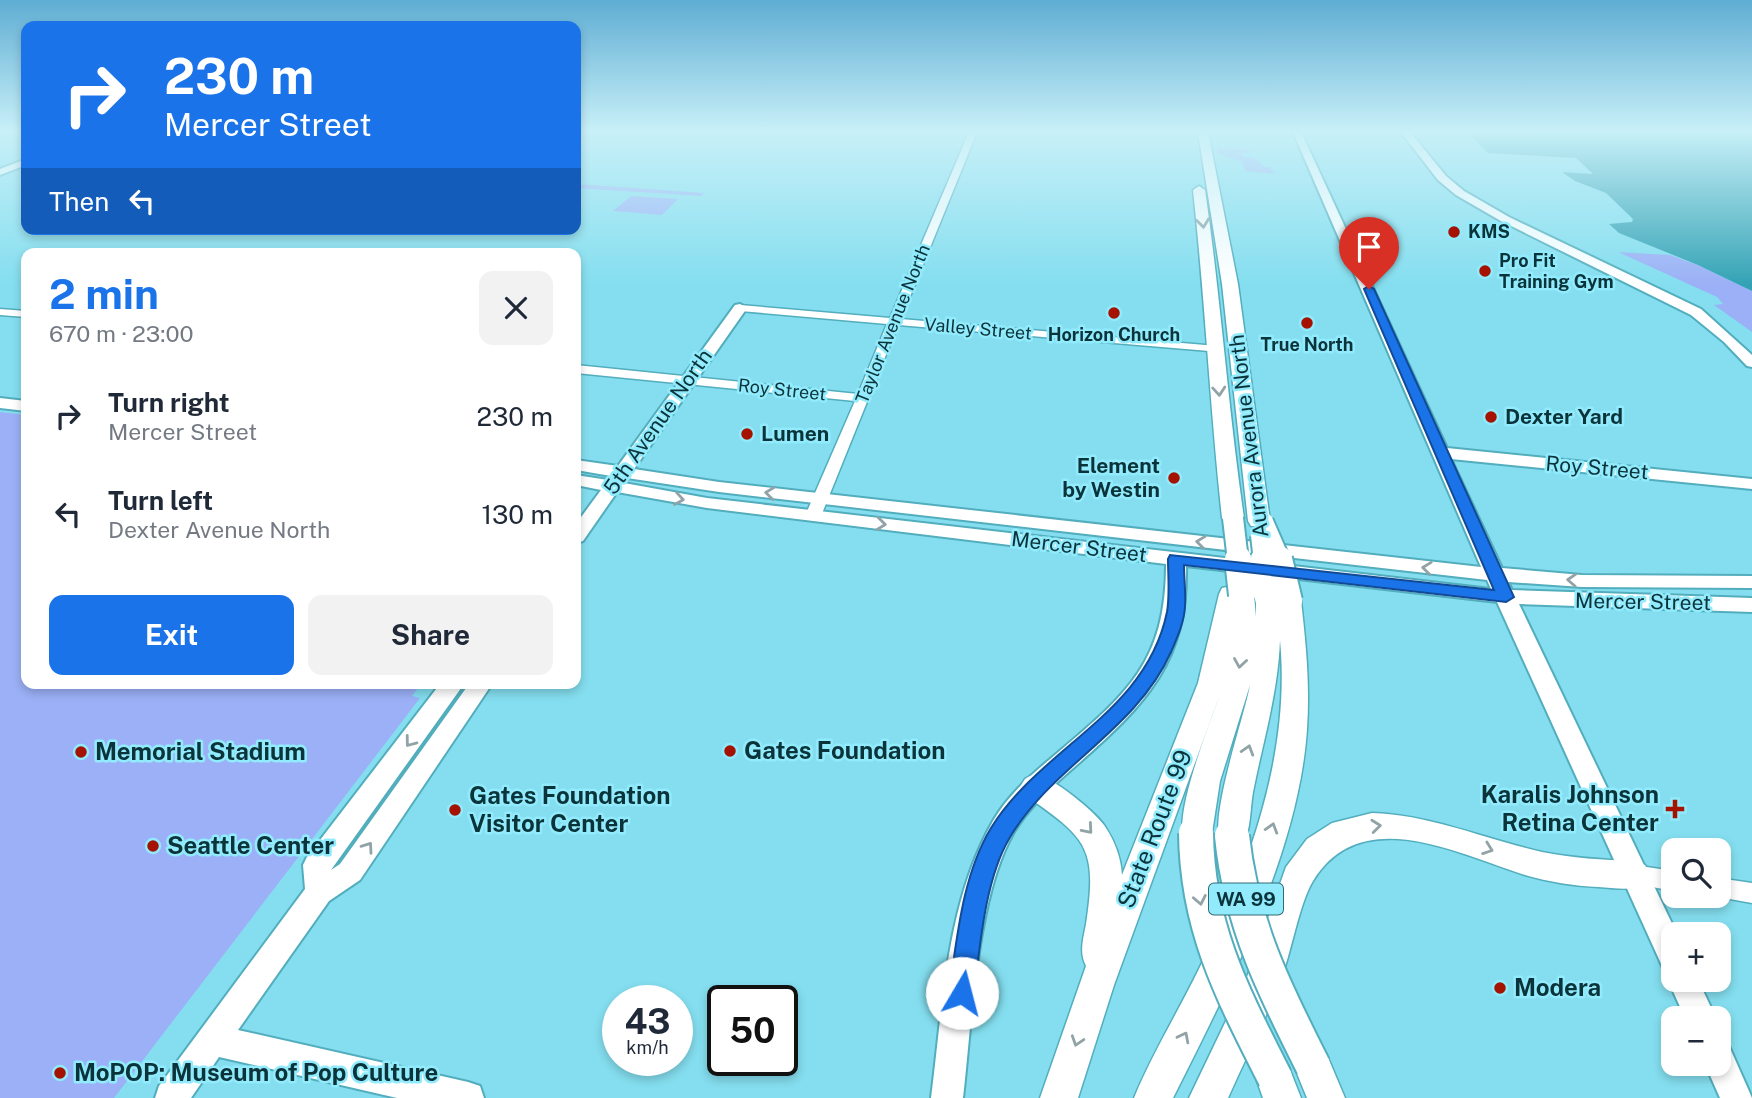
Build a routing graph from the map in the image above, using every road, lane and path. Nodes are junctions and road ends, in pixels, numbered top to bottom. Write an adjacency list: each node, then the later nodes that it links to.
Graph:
1 (952, 183): 9 (street, Taylor Avenue North)
2 (1196, 183): 10 (highway, Aurora Avenue North, one-way to 10)
3 (1212, 183): 28 (highway, Aurora Avenue North, bridge)
4 (1320, 183): 17 (main road)
5 (1449, 183): 11 (main road)
6 (740, 307): 9 (street, Valley Street); 13 (main road, 5th Avenue North)
7 (0, 312): 8 (street)
8 (21, 314)
9 (894, 321): 10 (street, Valley Street); 14 (street, Taylor Avenue North)
10 (1217, 350): 28 (highway, Aurora Avenue North, one-way to 28, bridge)
11 (1747, 353)
12 (581, 369): 13 (street, Roy Street)
13 (688, 380): 14 (street, Roy Street); 20 (main road, 5th Avenue North)
14 (863, 398): 22 (street, Taylor Avenue North)
15 (0, 403): 16 (main road)
16 (21, 405)
17 (1441, 453): 21 (main road, Roy Street); 27 (main road)
18 (581, 467): 20 (main road, Mercer Street)
19 (581, 480): 20 (main road, Mercer Street)
20 (617, 480): 22 (main road, Mercer Street); 24 (main road, 5th Avenue North)
21 (1752, 484)
22 (817, 507): 23 (main road, Mercer Street); 25 (main road, Mercer Street, one-way to 25)
23 (919, 510): 25 (main road); 27 (main road, Mercer Street, one-way to 23)
24 (581, 530)
25 (1176, 559): 27 (main road, Mercer Street); 32 (main road)
26 (1752, 582): 27 (main road, Mercer Street, one-way to 27)
27 (1500, 586): 29 (main road, Mercer Street); 33 (main road)
28 (1258, 597): 39 (highway, State Route 99); 42 (highway, Aurora Avenue North, one-way to 28, bridge); 43 (highway, Aurora Avenue North, one-way to 43, bridge); 48 (highway, WA 99, one-way to 28)
29 (1752, 605)
30 (449, 689): 36 (main road, one-way to 36)
31 (478, 689): 36 (main road, one-way to 31)
32 (1035, 787): 39 (highway, one-way to 39); 46 (main road)
33 (1634, 875): 34 (street); 38 (main road); 49 (highway, one-way to 33)
34 (1661, 879)
35 (1731, 890): 37 (street)
36 (319, 892): 40 (main road)
37 (1752, 893)
38 (1661, 932)
39 (1096, 985): 47 (highway, State Route 99, one-way to 47)
40 (213, 1040): 44 (main road); 45 (main road)
41 (1727, 1076): 50 (main road)
42 (1320, 1082)
43 (1279, 1088)
44 (171, 1098)
45 (468, 1098)
46 (947, 1098)
47 (1059, 1098)
48 (1153, 1098)
49 (1208, 1098)
50 (1737, 1098)

